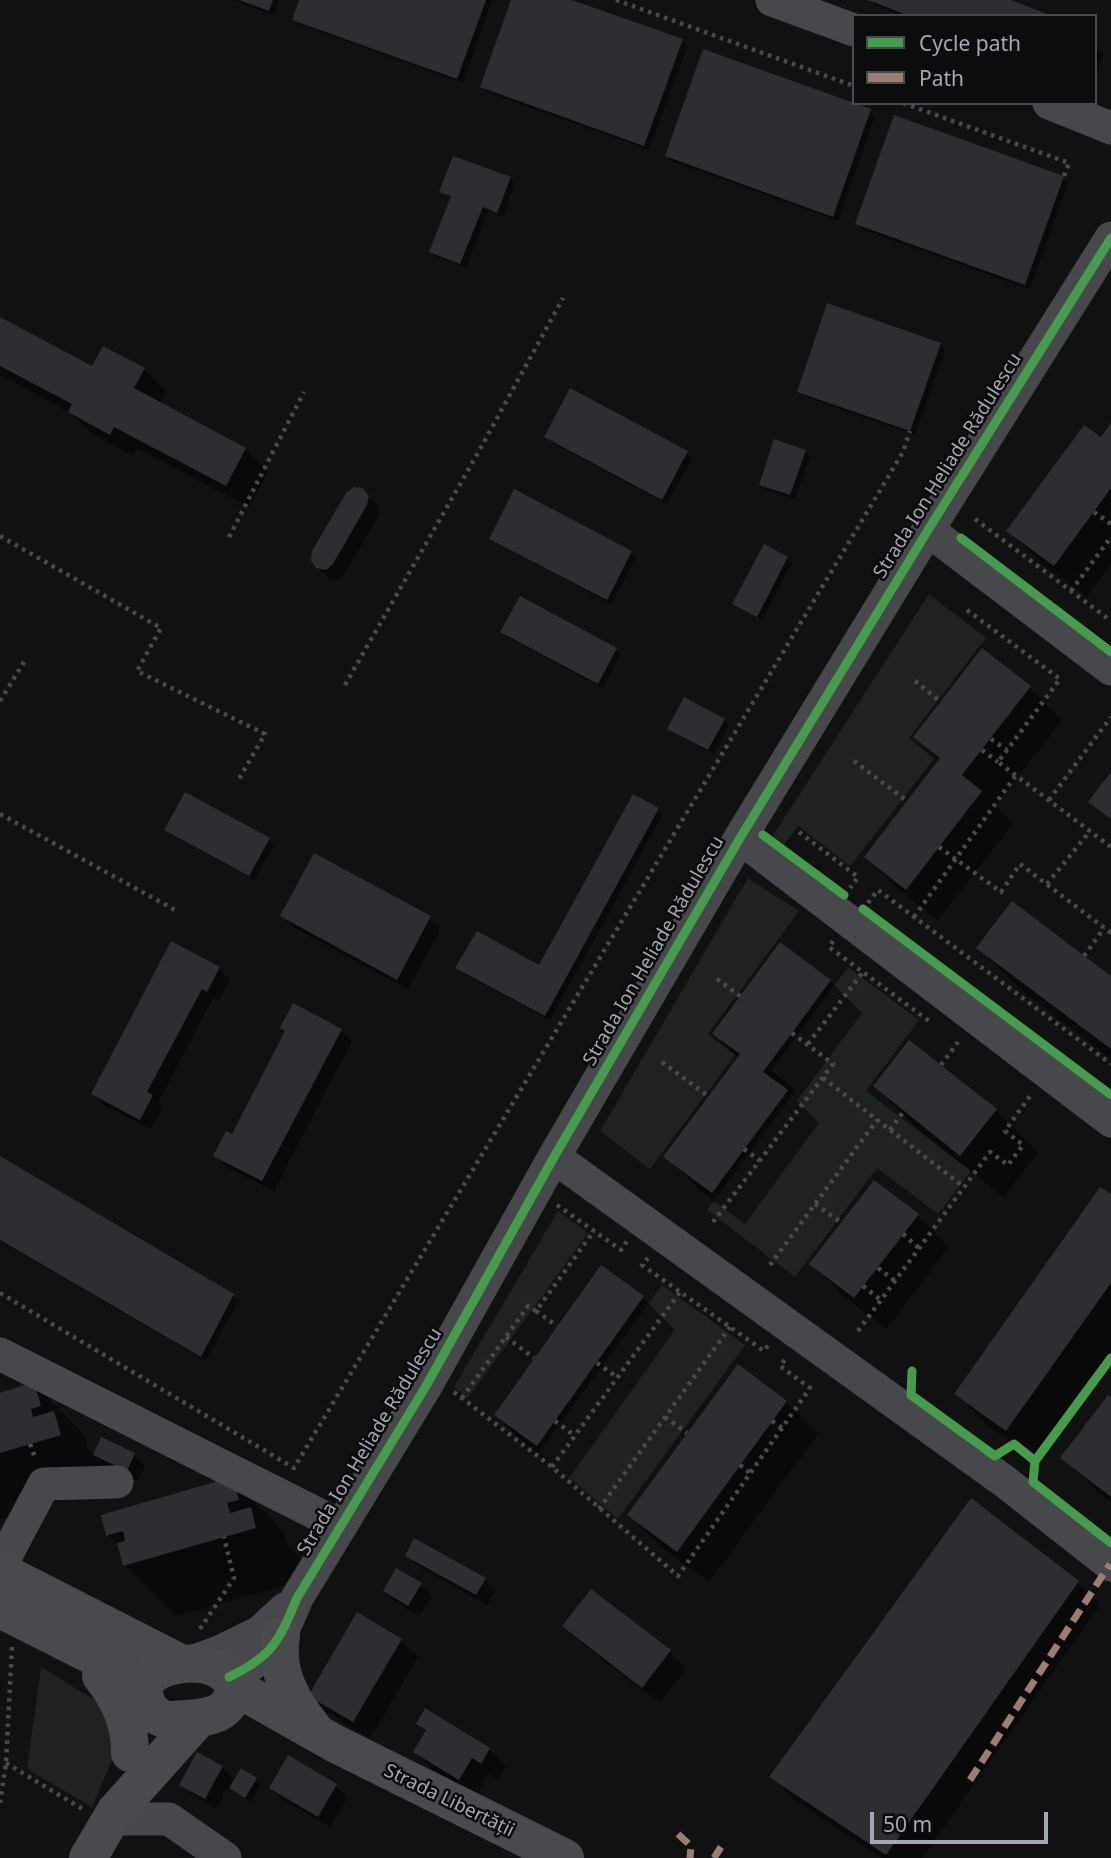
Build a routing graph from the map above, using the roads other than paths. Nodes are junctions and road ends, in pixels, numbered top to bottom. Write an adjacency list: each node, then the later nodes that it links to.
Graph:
1 (772, 0): 2 (street)
2 (852, 29)
3 (1054, 105): 4 (street)
4 (1111, 128)
5 (1111, 238): 6 (street, Strada Ion Heliade Rădulescu)
6 (928, 530): 7 (street); 8 (street, Strada Ion Heliade Rădulescu)
7 (1111, 669)
8 (740, 838): 9 (street); 10 (street, Strada Ion Heliade Rădulescu)
9 (1111, 1121)
10 (554, 1157): 13 (street, Strada Ion Heliade Rădulescu); 14 (street)
11 (0, 1354): 13 (street)
12 (117, 1482): 15 (street)
13 (341, 1525): 16 (street, Strada Ion Heliade Rădulescu)
14 (1111, 1565)
15 (0, 1569): 19 (main road)
16 (297, 1598): 18 (street, Strada Ion Heliade Rădulescu); 19 (street, Strada Ion Heliade Rădulescu)
17 (19, 1625): 21 (main road); 23 (main road)
18 (281, 1636): 20 (street, Strada Ion Heliade Rădulescu); 22 (main road)
19 (189, 1655): 20 (main road); 21 (main road)
20 (221, 1698): 21 (main road); 22 (main road, Strada Libertății); 24 (main road)
21 (144, 1699): 23 (main road)
22 (326, 1739): 27 (main road, Strada Libertății)
23 (130, 1753): 24 (main road)
24 (107, 1816): 25 (main road); 26 (street)
25 (88, 1858)
26 (225, 1858)
27 (565, 1858)

